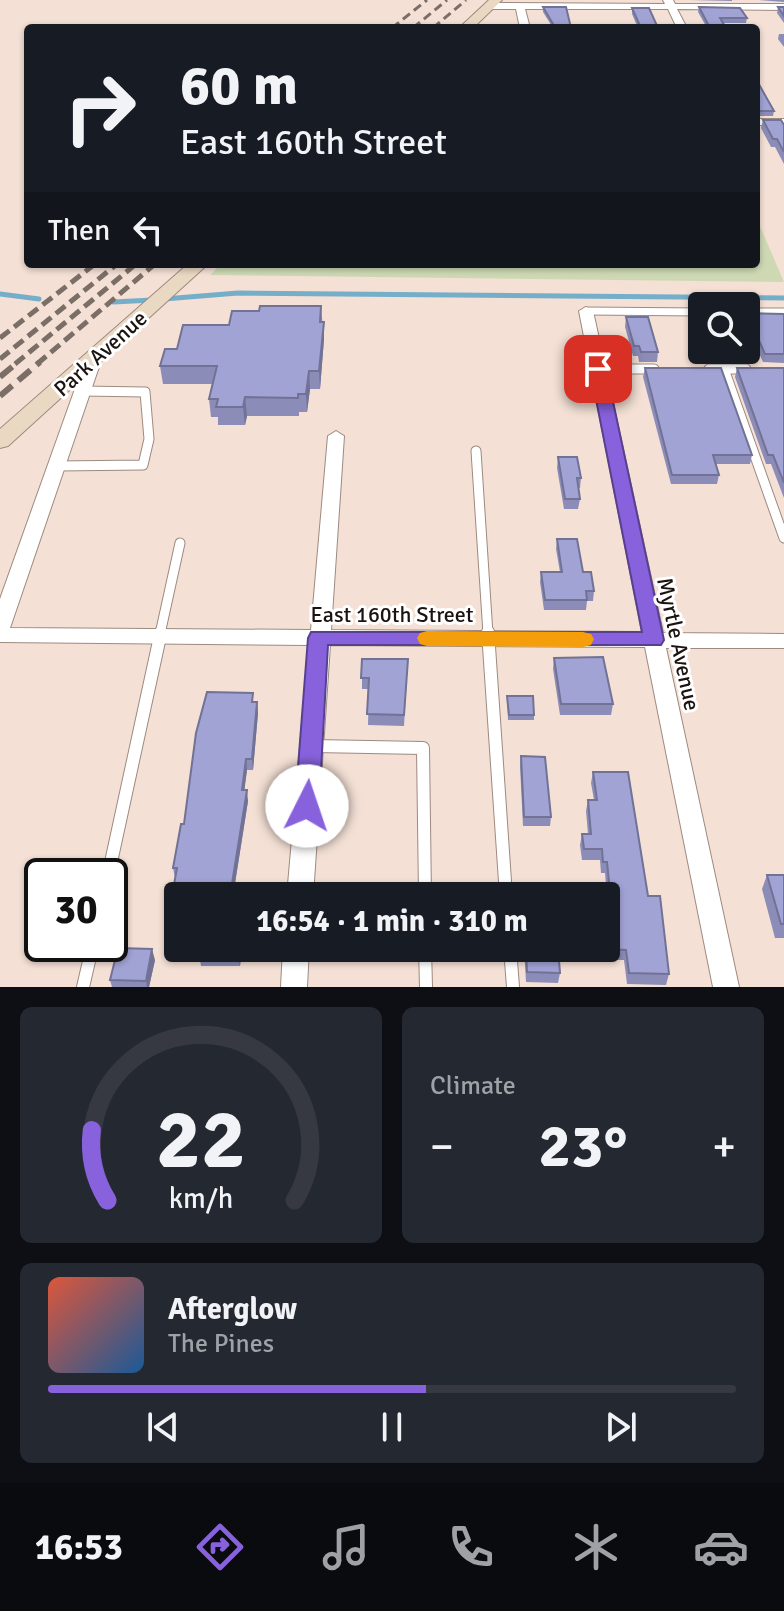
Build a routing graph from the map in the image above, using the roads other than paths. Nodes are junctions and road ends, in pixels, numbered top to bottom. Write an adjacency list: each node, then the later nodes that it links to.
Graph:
1 (493, 3): 3 (street); 5 (street)
2 (670, 3): 3 (street); 4 (street); 7 (street)
3 (520, 6): 6 (street)
4 (784, 7)
5 (469, 24)
6 (524, 24)
7 (680, 24)
8 (760, 122): 9 (street)
9 (784, 122)
10 (195, 268): 15 (street, Park Avenue)
11 (586, 311): 12 (lane); 16 (street, Myrtle Avenue)
12 (688, 312)
13 (760, 312): 14 (lane)
14 (784, 312)
15 (94, 358): 21 (street); 23 (street, Park Avenue)
16 (598, 369): 17 (lane); 33 (street, Myrtle Avenue)
17 (661, 369)
18 (692, 369): 19 (lane)
19 (724, 369): 20 (lane); 26 (lane)
20 (754, 369)
21 (83, 391): 25 (street); 25 (lane)
22 (336, 436): 31 (street)
23 (0, 441)
24 (476, 451): 32 (lane)
25 (57, 466): 28 (street)
26 (784, 538)
27 (180, 543): 30 (lane)
28 (0, 628)
29 (0, 635): 30 (street, East 160th Street)
30 (161, 636): 31 (street, East 160th Street); 36 (lane)
31 (318, 638): 32 (street, East 160th Street); 35 (street)
32 (489, 639): 33 (street, East 160th Street); 39 (lane)
33 (654, 640): 34 (street, East 160th Street); 48 (street, Myrtle Avenue)
34 (784, 641)
35 (311, 746): 37 (street); 38 (lane)
36 (112, 858)
37 (301, 882)
38 (425, 882)
39 (505, 882)
40 (89, 962): 44 (lane)
41 (295, 962): 45 (street)
42 (425, 962): 46 (lane)
43 (511, 962): 47 (lane)
44 (83, 987)
45 (294, 987)
46 (426, 987)
47 (513, 987)
48 (726, 987)

